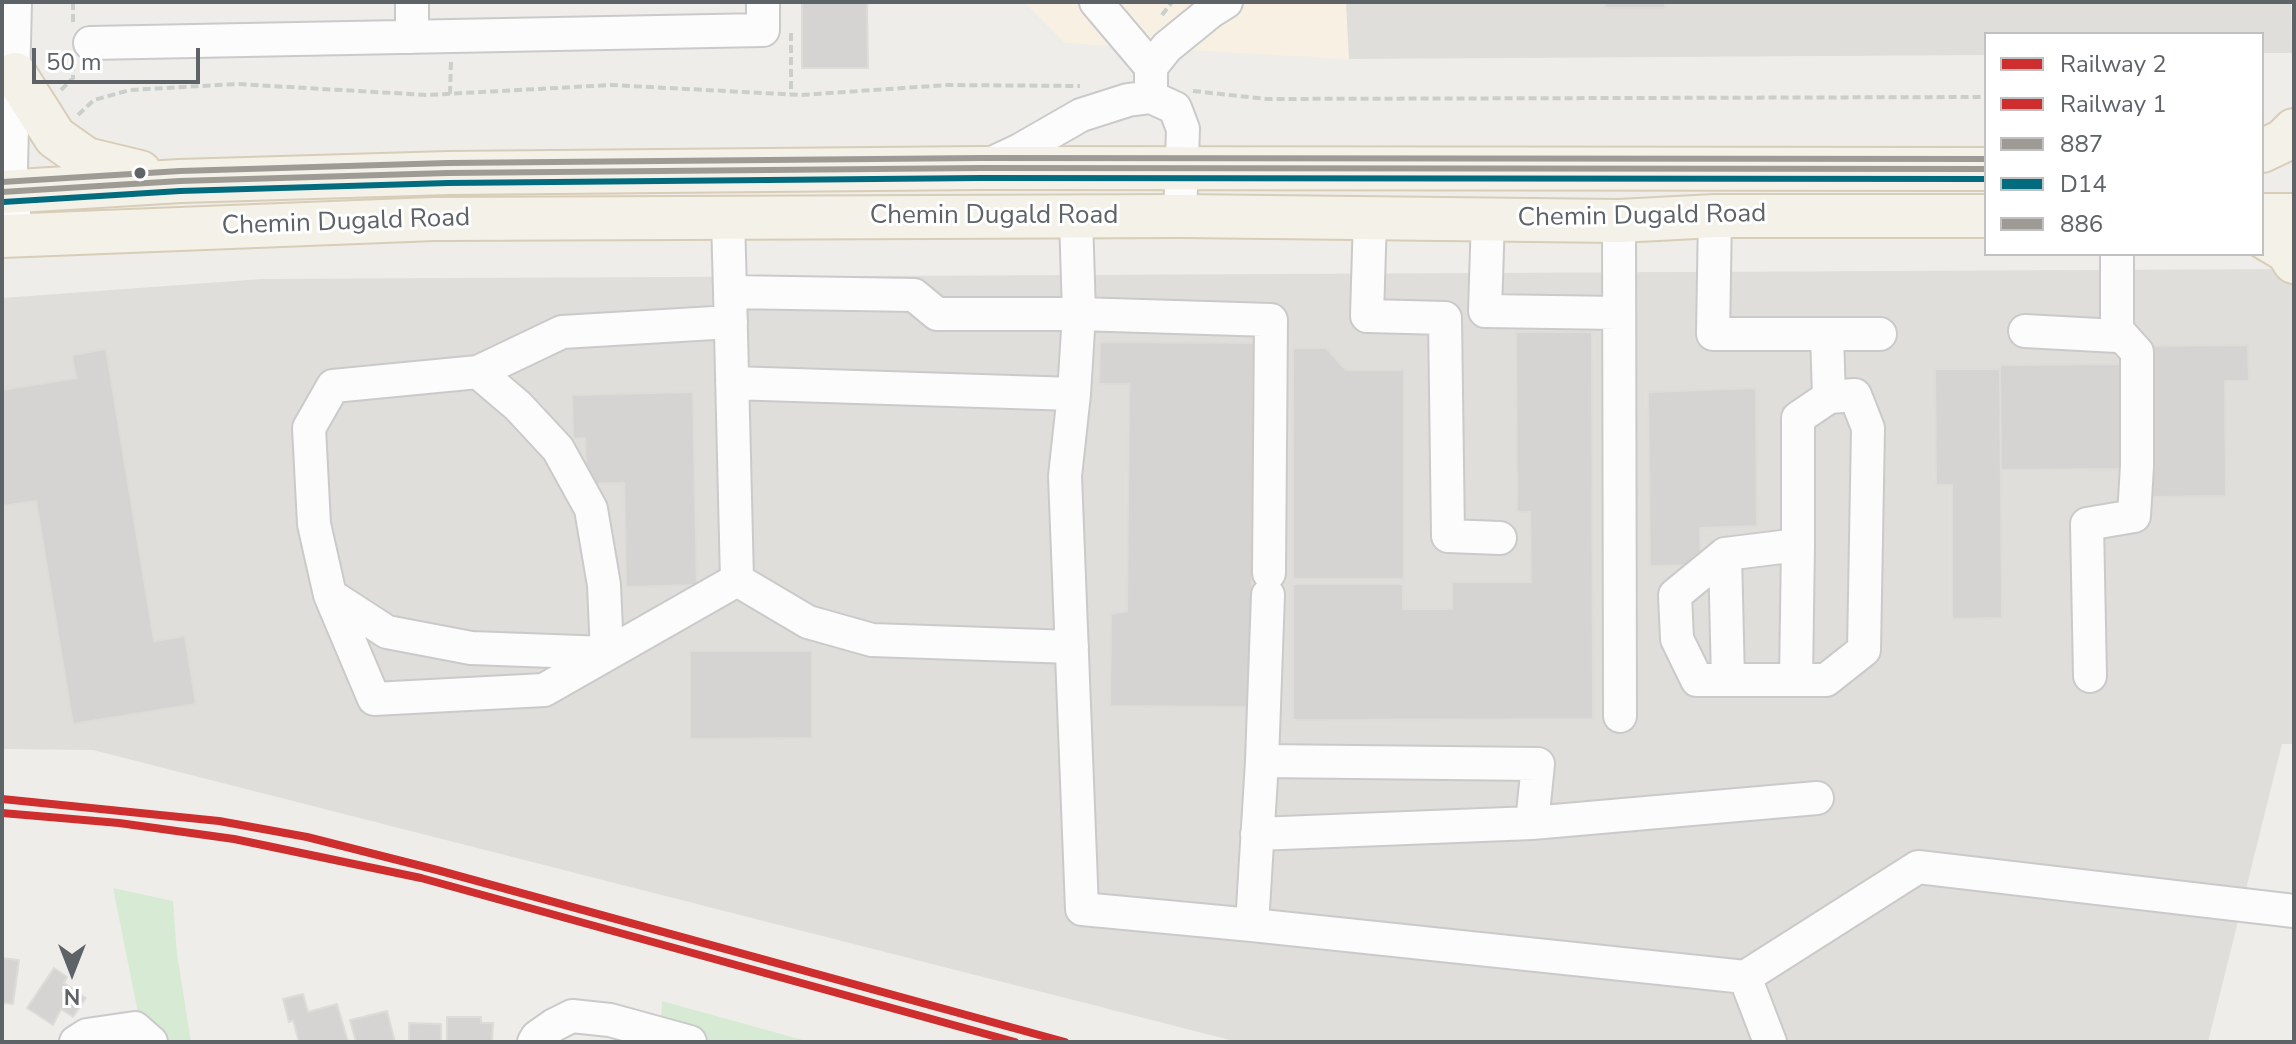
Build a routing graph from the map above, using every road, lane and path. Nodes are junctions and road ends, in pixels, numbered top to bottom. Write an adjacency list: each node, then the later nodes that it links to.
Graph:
1 (15, 2): 9 (street)
2 (412, 2): 7 (street)
3 (763, 2): 7 (street)
4 (1096, 2): 10 (street)
5 (1226, 2): 10 (street)
6 (791, 33): 12 (path)
7 (412, 37): 8 (street)
8 (90, 43)
9 (15, 74): 22 (main road); 23 (street)
10 (1151, 83): 13 (path); 17 (street); 18 (street)
11 (1081, 86): 12 (path)
12 (791, 94): 14 (path)
13 (1984, 97)
14 (73, 120)
15 (2294, 130): 16 (main road)
16 (2264, 150)
17 (981, 168): 18 (main road, Chemin Dugald Road); 22 (main road, Chemin Dugald Road)
18 (1181, 169): 19 (main road, Chemin Dugald Road); 26 (street)
19 (1984, 169)
20 (2264, 170): 21 (main road)
21 (2294, 170)
22 (180, 181): 23 (main road, Chemin Dugald Road)
23 (7, 192): 34 (street)
24 (2264, 215): 25 (main road)
25 (2294, 215)
26 (1180, 216): 29 (main road, Chemin Dugald Road); 30 (main road, Chemin Dugald Road)
27 (1715, 216): 28 (main road, Chemin Dugald Road); 33 (main road, Chemin Dugald Road); 45 (street)
28 (1984, 216)
29 (1076, 217): 31 (main road, Chemin Dugald Road); 41 (street)
30 (1370, 217): 32 (main road, Chemin Dugald Road); 42 (street)
31 (728, 218): 34 (main road, Chemin Dugald Road); 38 (street)
32 (1488, 218): 33 (main road, Chemin Dugald Road); 39 (street)
33 (1619, 221): 40 (street)
34 (9, 236)
35 (2264, 237): 37 (main road)
36 (2117, 256): 43 (street)
37 (2294, 262)
38 (730, 307): 41 (street); 47 (street); 48 (street)
39 (1485, 311): 40 (street); 42 (street)
40 (1619, 313): 61 (street)
41 (1079, 314): 49 (street); 62 (street)
42 (1445, 318): 51 (street)
43 (2117, 330): 44 (street); 58 (street)
44 (2025, 331)
45 (1827, 334): 46 (street); 50 (street)
46 (1880, 334)
47 (478, 372): 55 (street); 57 (street)
48 (732, 383): 49 (street); 54 (street)
49 (1074, 394): 56 (street)
50 (1829, 397): 52 (street); 60 (street)
51 (1500, 538)
52 (1798, 545): 53 (street); 60 (street)
53 (1725, 554): 59 (street); 59 (street)
54 (737, 580): 56 (street); 57 (street)
55 (330, 595): 57 (street); 57 (street)
56 (1072, 647): 67 (street)
57 (607, 653)
58 (2090, 676)
59 (1728, 680): 60 (street)
60 (1796, 680)
61 (1620, 716)
62 (1262, 761): 64 (street); 65 (street)
63 (1817, 798): 64 (street)
64 (1532, 823): 65 (street)
65 (1257, 834): 67 (street)
66 (2294, 911): 68 (street)
67 (1252, 925): 68 (street)
68 (1745, 977): 73 (street)
69 (76, 1042): 70 (street)
70 (151, 1042)
71 (534, 1042): 72 (street)
72 (690, 1042)
73 (1770, 1042)

